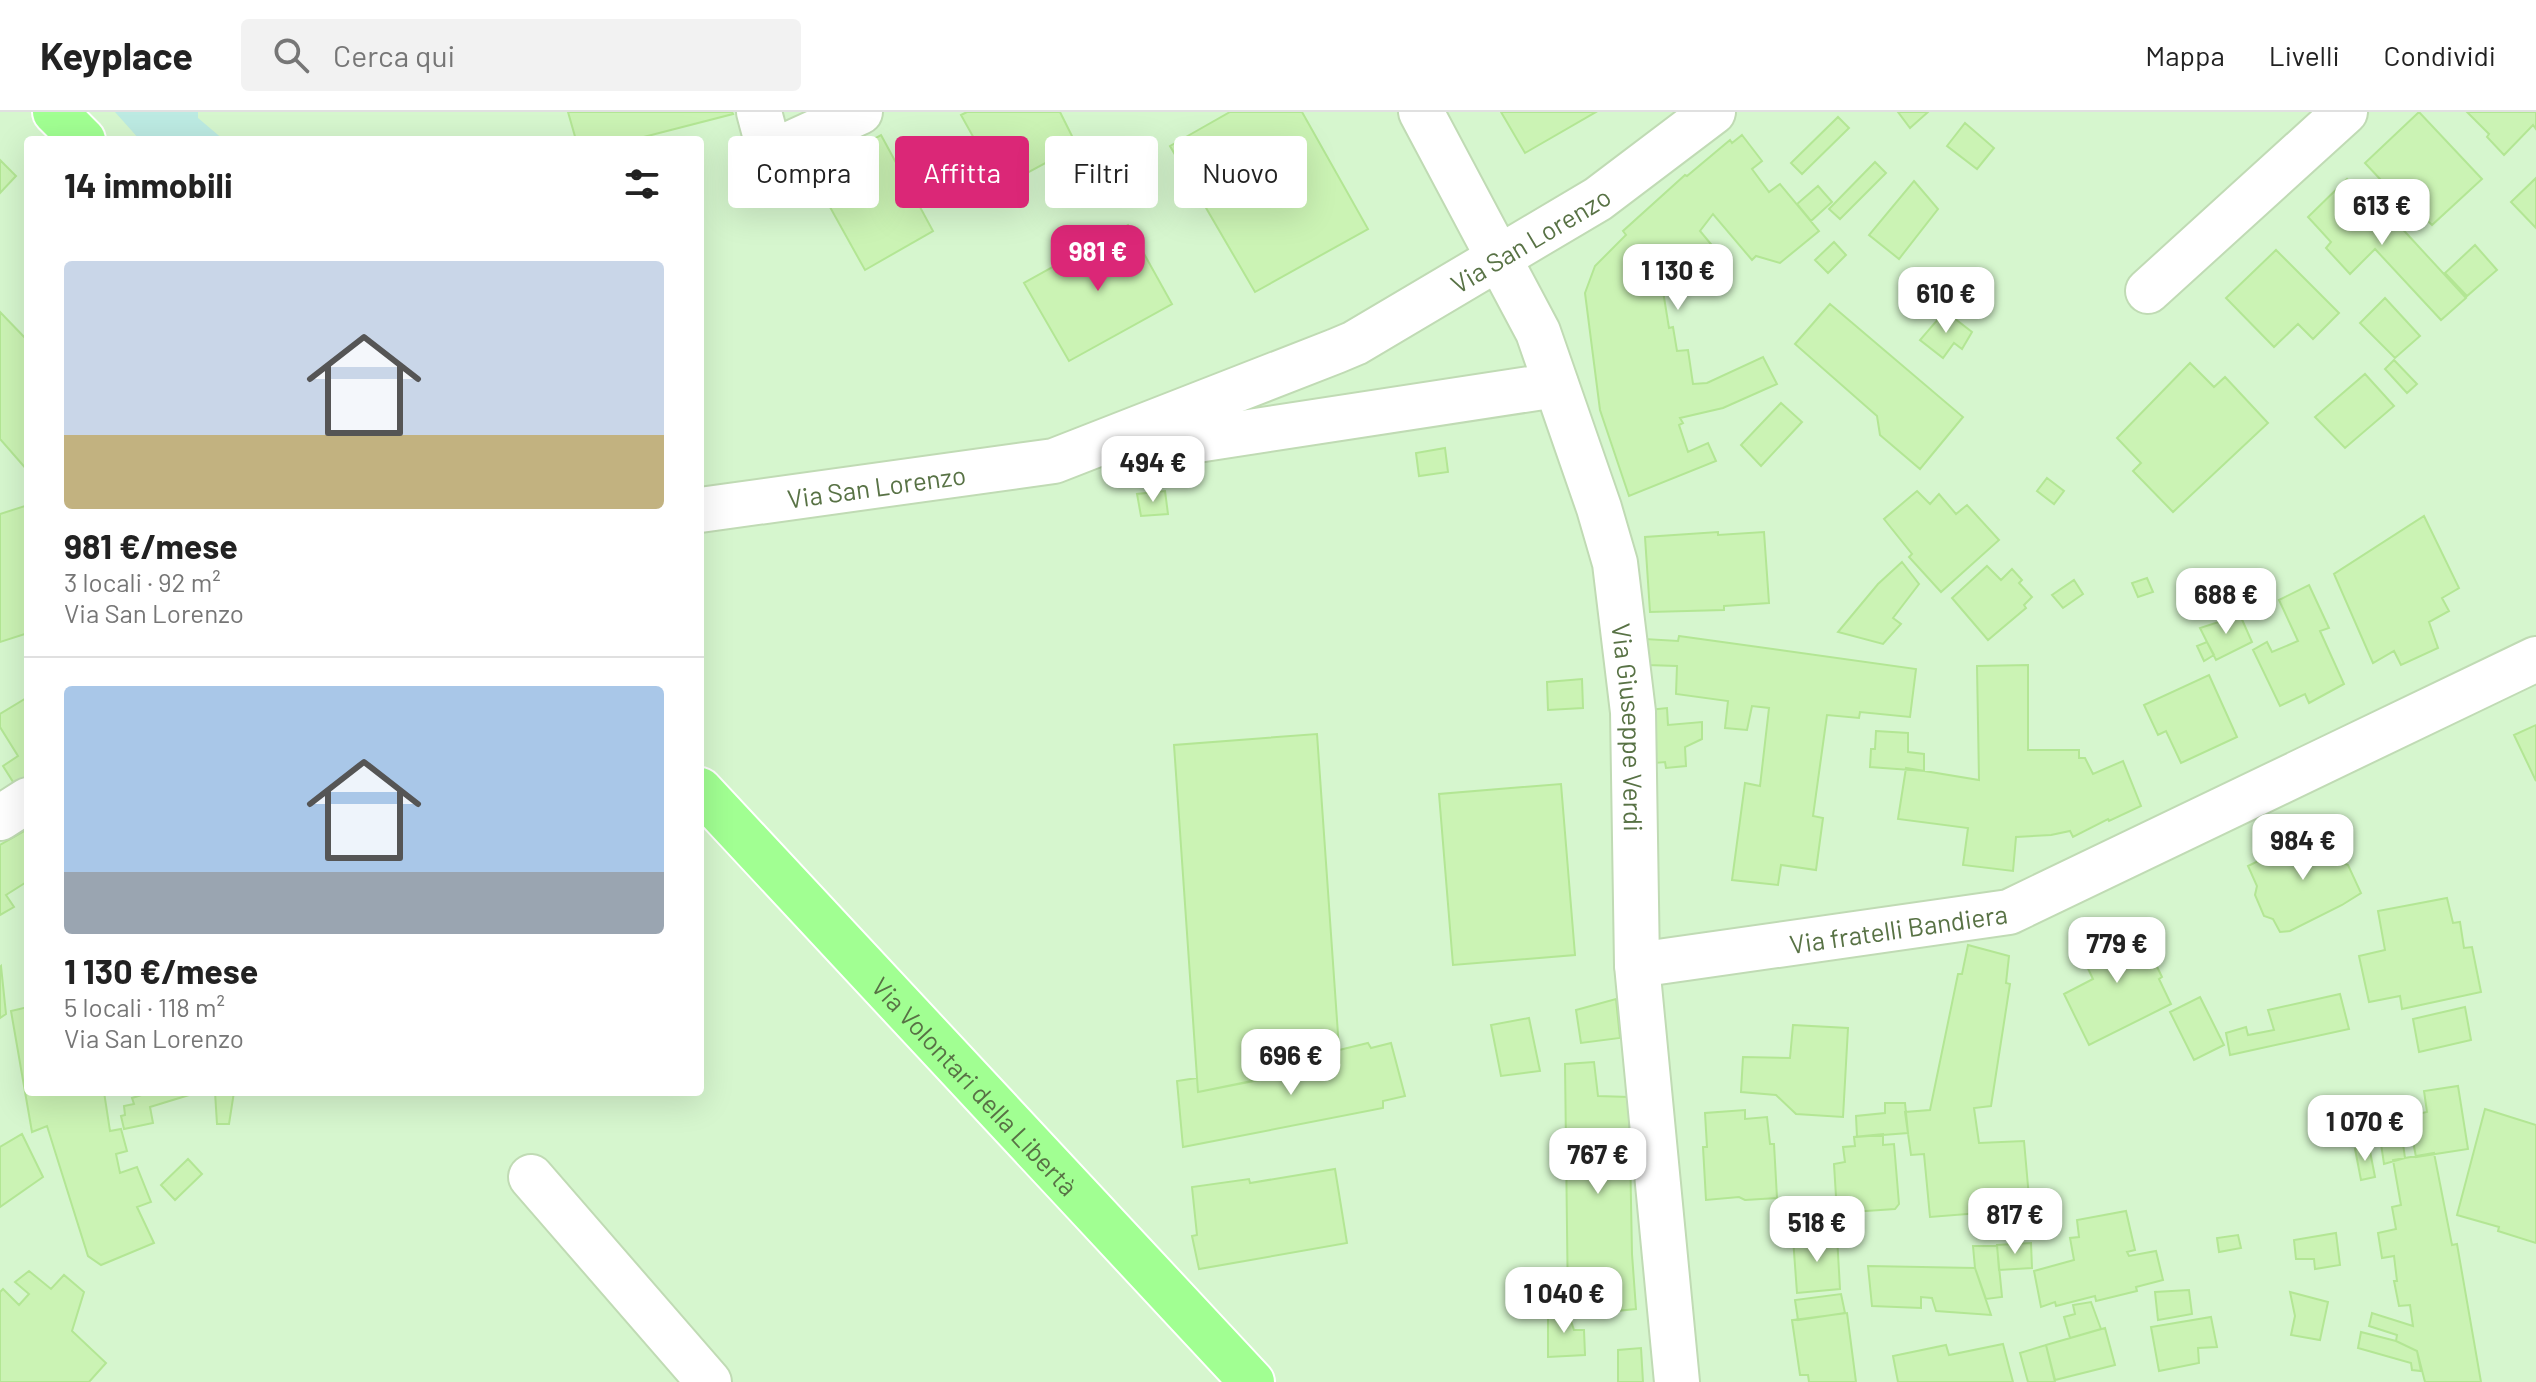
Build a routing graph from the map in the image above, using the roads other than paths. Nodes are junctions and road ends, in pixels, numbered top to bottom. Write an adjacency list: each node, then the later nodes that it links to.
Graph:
1 (55, 112): 7 (main road)
2 (759, 112): 3 (street)
3 (860, 112)
4 (1421, 112): 8 (street, Via Giuseppe Verdi)
5 (1713, 112): 8 (street, Via San Lorenzo)
6 (2345, 112): 9 (street)
7 (79, 136)
8 (1500, 257): 10 (street, Via San Lorenzo); 11 (street, Via Giuseppe Verdi)
9 (2148, 291)
10 (1336, 351): 12 (street); 13 (street, Via San Lorenzo)
11 (1556, 385): 12 (street, Via San Lorenzo); 19 (street, Via Giuseppe Verdi)
12 (1341, 418): 13 (street, Via San Lorenzo)
13 (1054, 461): 14 (street, Via San Lorenzo)
14 (704, 509)
15 (2536, 659): 19 (street, Via fratelli Bandiera)
16 (704, 794): 22 (main road, Via Volontari della Libertà)
17 (24, 803): 18 (street)
18 (0, 818)
19 (1637, 965): 23 (street, Via Giuseppe Verdi)
20 (531, 1177): 21 (street)
21 (709, 1382)
22 (1252, 1382)
23 (1677, 1382)

